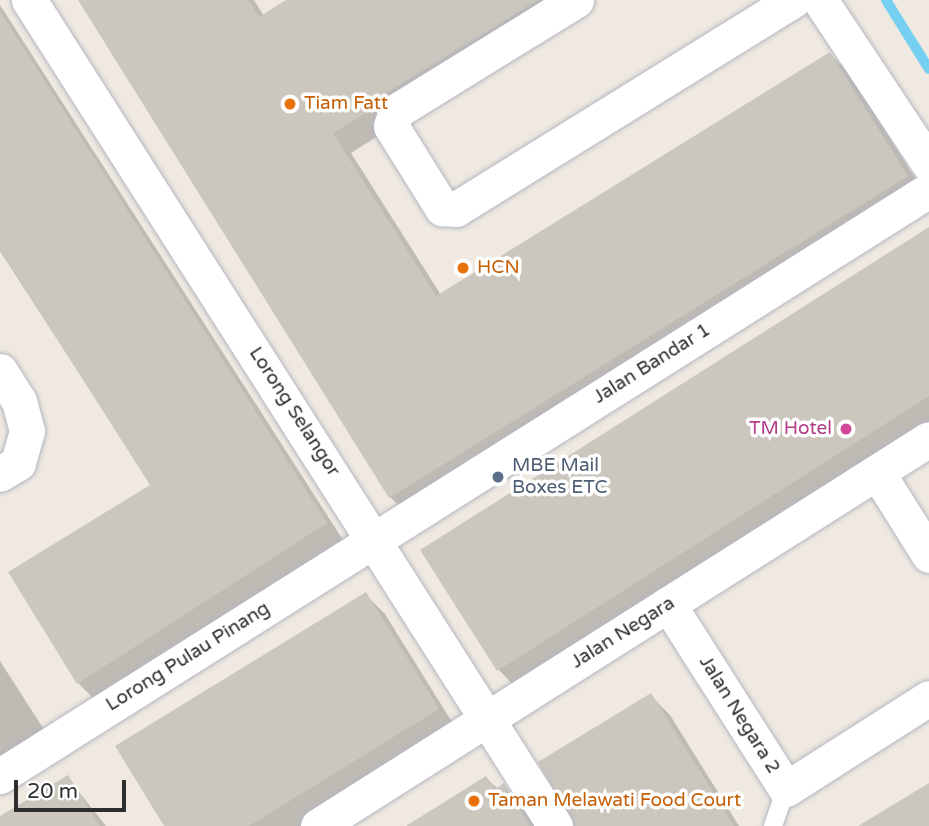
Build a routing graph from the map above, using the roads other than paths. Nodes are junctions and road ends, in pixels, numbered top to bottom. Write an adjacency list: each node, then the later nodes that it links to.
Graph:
1 (29, 0): 11 (street, Lorong Selangor)
2 (576, 0): 3 (street)
3 (793, 0)
4 (820, 0): 5 (street)
5 (929, 164)
6 (929, 190): 11 (street, Jalan Bandar 1)
7 (0, 371): 10 (street)
8 (929, 439): 9 (street, Jalan Negara)
9 (877, 472): 12 (street); 13 (street, Jalan Negara)
10 (0, 474)
11 (375, 539): 15 (street, Lorong Selangor); 16 (street, Lorong Pulau Pinang)
12 (929, 555)
13 (668, 604): 15 (street, Jalan Negara); 17 (street, Jalan Negara 2)
14 (929, 698): 17 (street, Jalan Negara 2)
15 (488, 718): 18 (street, Jalan Negara); 19 (street, Lorong Selangor)
16 (0, 776)
17 (786, 789): 20 (lane)
18 (318, 826)
19 (555, 826)
20 (773, 826)

